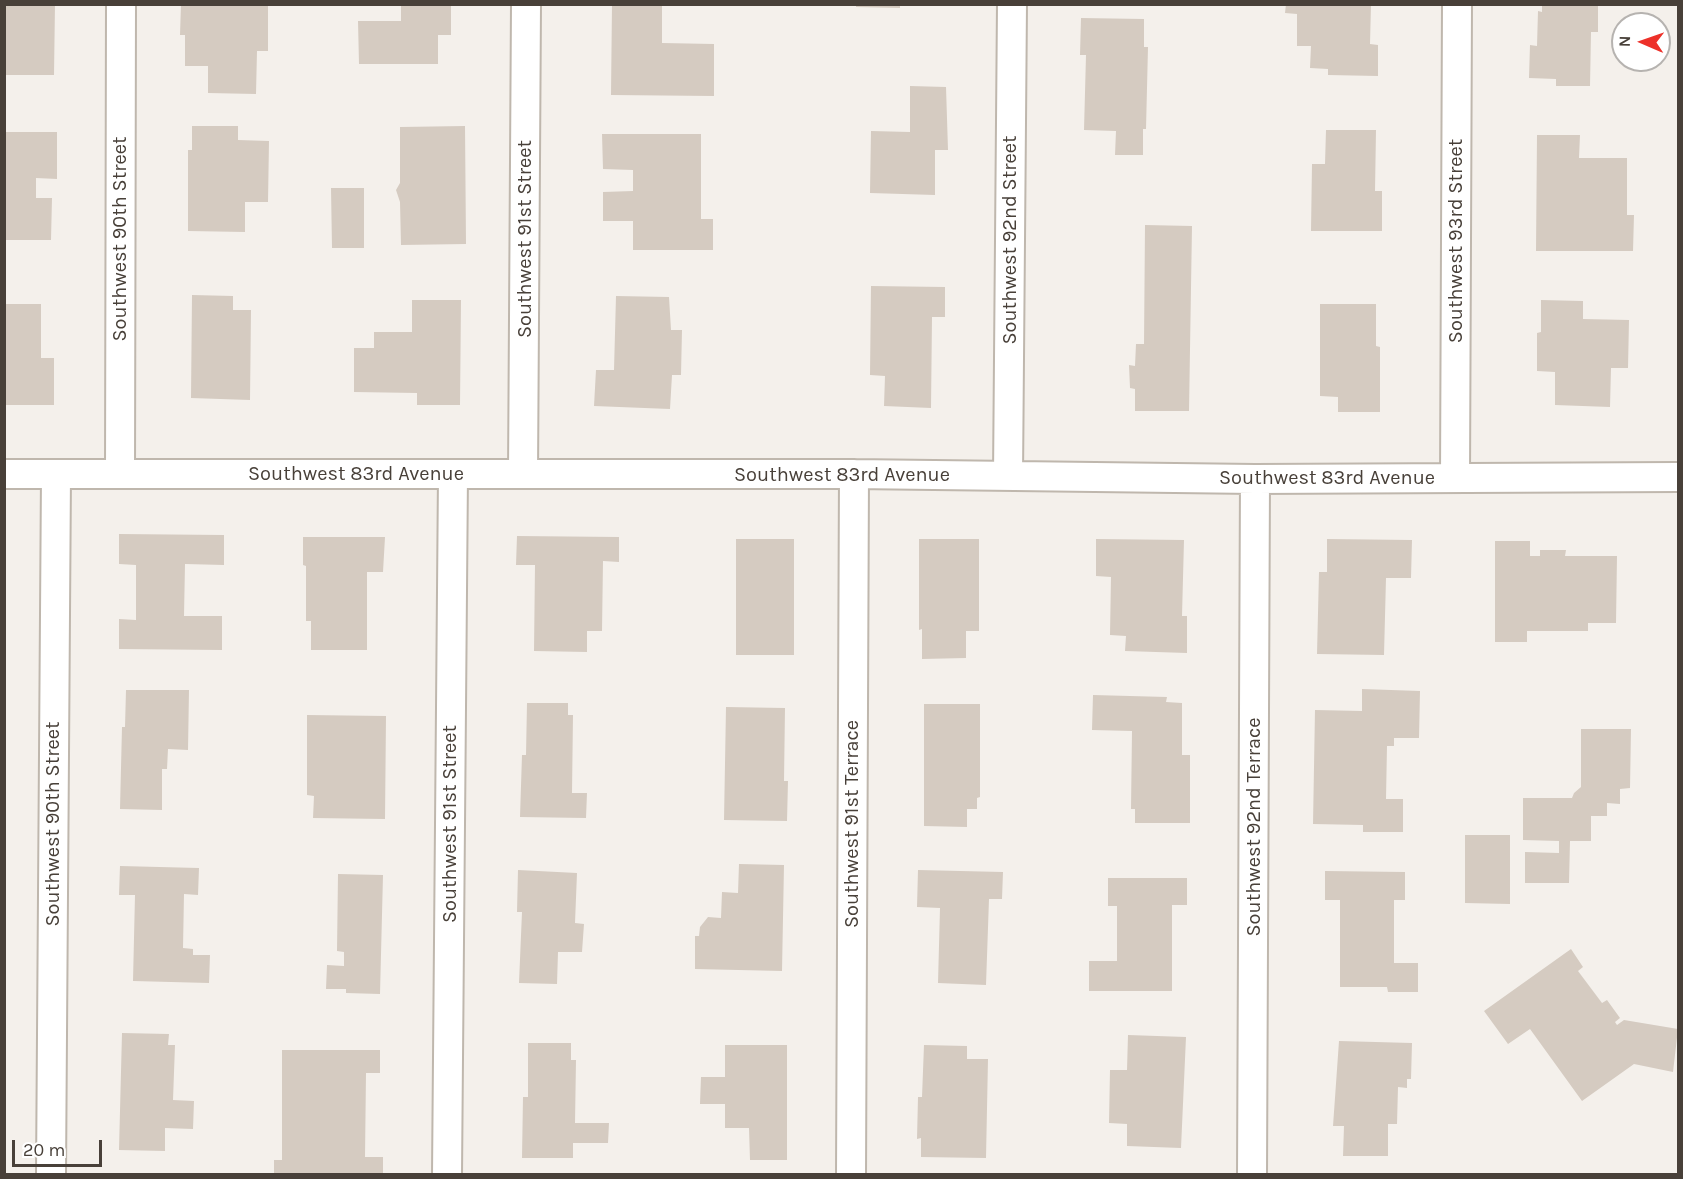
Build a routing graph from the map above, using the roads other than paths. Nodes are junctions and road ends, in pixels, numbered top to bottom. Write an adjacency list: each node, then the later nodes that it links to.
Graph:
1 (121, 4): 7 (street, Southwest 90th Street)
2 (526, 4): 9 (street, Southwest 91st Street)
3 (1012, 4): 11 (street, Southwest 92nd Street)
4 (1457, 4): 13 (street, Southwest 93rd Street)
5 (4, 474): 6 (street, Southwest 83rd Avenue)
6 (56, 474): 7 (street, Southwest 83rd Avenue); 15 (street, Southwest 90th Street)
7 (120, 474): 8 (street, Southwest 83rd Avenue)
8 (453, 474): 9 (street, Southwest 83rd Avenue); 16 (street, Southwest 91st Street)
9 (523, 474): 10 (street, Southwest 83rd Avenue)
10 (854, 474): 11 (street, Southwest 83rd Avenue); 17 (street, Southwest 91st Terrace)
11 (1008, 476): 14 (street, Southwest 83rd Avenue)
12 (1678, 477): 13 (street, Southwest 83rd Avenue)
13 (1455, 478): 14 (street, Southwest 83rd Avenue)
14 (1255, 479): 18 (street, Southwest 92nd Terrace)
15 (51, 1174)
16 (447, 1174)
17 (851, 1174)
18 (1252, 1174)

